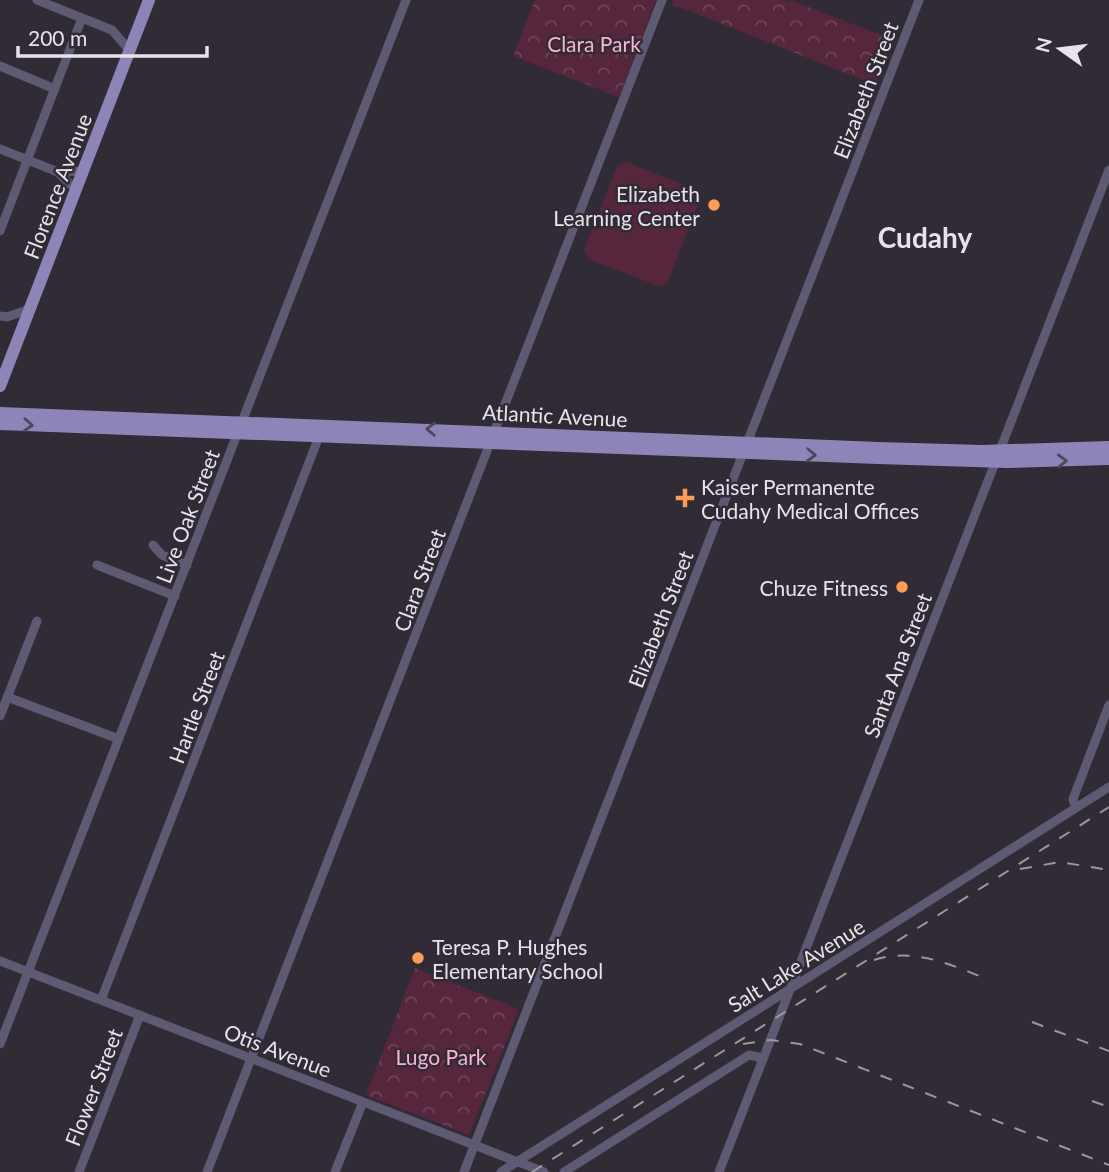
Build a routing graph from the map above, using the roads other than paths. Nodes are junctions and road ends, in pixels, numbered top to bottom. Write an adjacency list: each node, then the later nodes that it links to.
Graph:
1 (37, 0): 6 (street)
2 (149, 0): 7 (main road, Florence Avenue)
3 (406, 0): 22 (street, Live Oak Street)
4 (662, 0): 24 (street, Clara Street)
5 (919, 0): 25 (street, Elizabeth Street)
6 (82, 18): 7 (street); 9 (street)
7 (130, 51): 13 (main road, Florence Avenue)
8 (0, 66): 9 (street)
9 (55, 89): 11 (street)
10 (0, 149): 11 (street)
11 (27, 160): 14 (street); 16 (street)
12 (1109, 170): 27 (street, Santa Ana Street)
13 (83, 171): 14 (street); 15 (main road, Florence Avenue)
14 (58, 173): 15 (street)
15 (76, 190): 17 (main road, Florence Avenue)
16 (0, 231)
17 (30, 309): 18 (street); 19 (main road, Florence Avenue)
18 (0, 316)
19 (0, 386)
20 (0, 412): 22 (main road, Atlantic Avenue)
21 (0, 424): 22 (main road, Atlantic Avenue, one-way to 22)
22 (240, 427): 23 (main road, Atlantic Avenue); 31 (street, Live Oak Street)
23 (320, 430): 24 (main road, Atlantic Avenue); 43 (street, Hartle Street)
24 (493, 437): 25 (main road, Atlantic Avenue); 47 (street, Clara Street)
25 (745, 447): 27 (main road, Atlantic Avenue); 49 (street, Elizabeth Street)
26 (1109, 447): 27 (main road, Atlantic Avenue)
27 (998, 456): 28 (main road, Atlantic Avenue, one-way to 28); 42 (street, Santa Ana Street)
28 (1109, 459)
29 (153, 545): 31 (street)
30 (97, 565): 32 (street)
31 (187, 565): 32 (street, Live Oak Street)
32 (175, 596): 37 (street, Live Oak Street)
33 (37, 621): 34 (street)
34 (7, 697): 36 (street); 37 (street)
35 (1109, 705): 39 (street)
36 (0, 716)
37 (119, 739): 41 (street, Live Oak Street)
38 (1109, 787): 39 (street, Salt Lake Avenue)
39 (1076, 808): 42 (street, Salt Lake Avenue)
40 (0, 961): 41 (street, Otis Avenue)
41 (28, 972): 43 (street, Otis Avenue); 45 (street, Live Oak Street)
42 (789, 991): 46 (street, Santa Ana Street); 50 (street, Salt Lake Avenue)
43 (101, 1000): 44 (street, Otis Avenue)
44 (140, 1016): 47 (street, Otis Avenue); 51 (street, Flower Street)
45 (0, 1045)
46 (763, 1058): 57 (street); 58 (street, Santa Ana Street)
47 (251, 1059): 48 (street, Otis Avenue); 52 (street, Clara Street)
48 (362, 1102): 49 (street, Otis Avenue); 53 (street)
49 (474, 1145): 50 (street, Otis Avenue); 54 (street, Elizabeth Street)
50 (517, 1162): 55 (street, Salt Lake Avenue); 56 (street, Otis Avenue)
51 (79, 1172)
52 (207, 1172)
53 (335, 1172)
54 (464, 1172)
55 (501, 1172)
56 (544, 1172)
57 (564, 1172)
58 (719, 1172)

